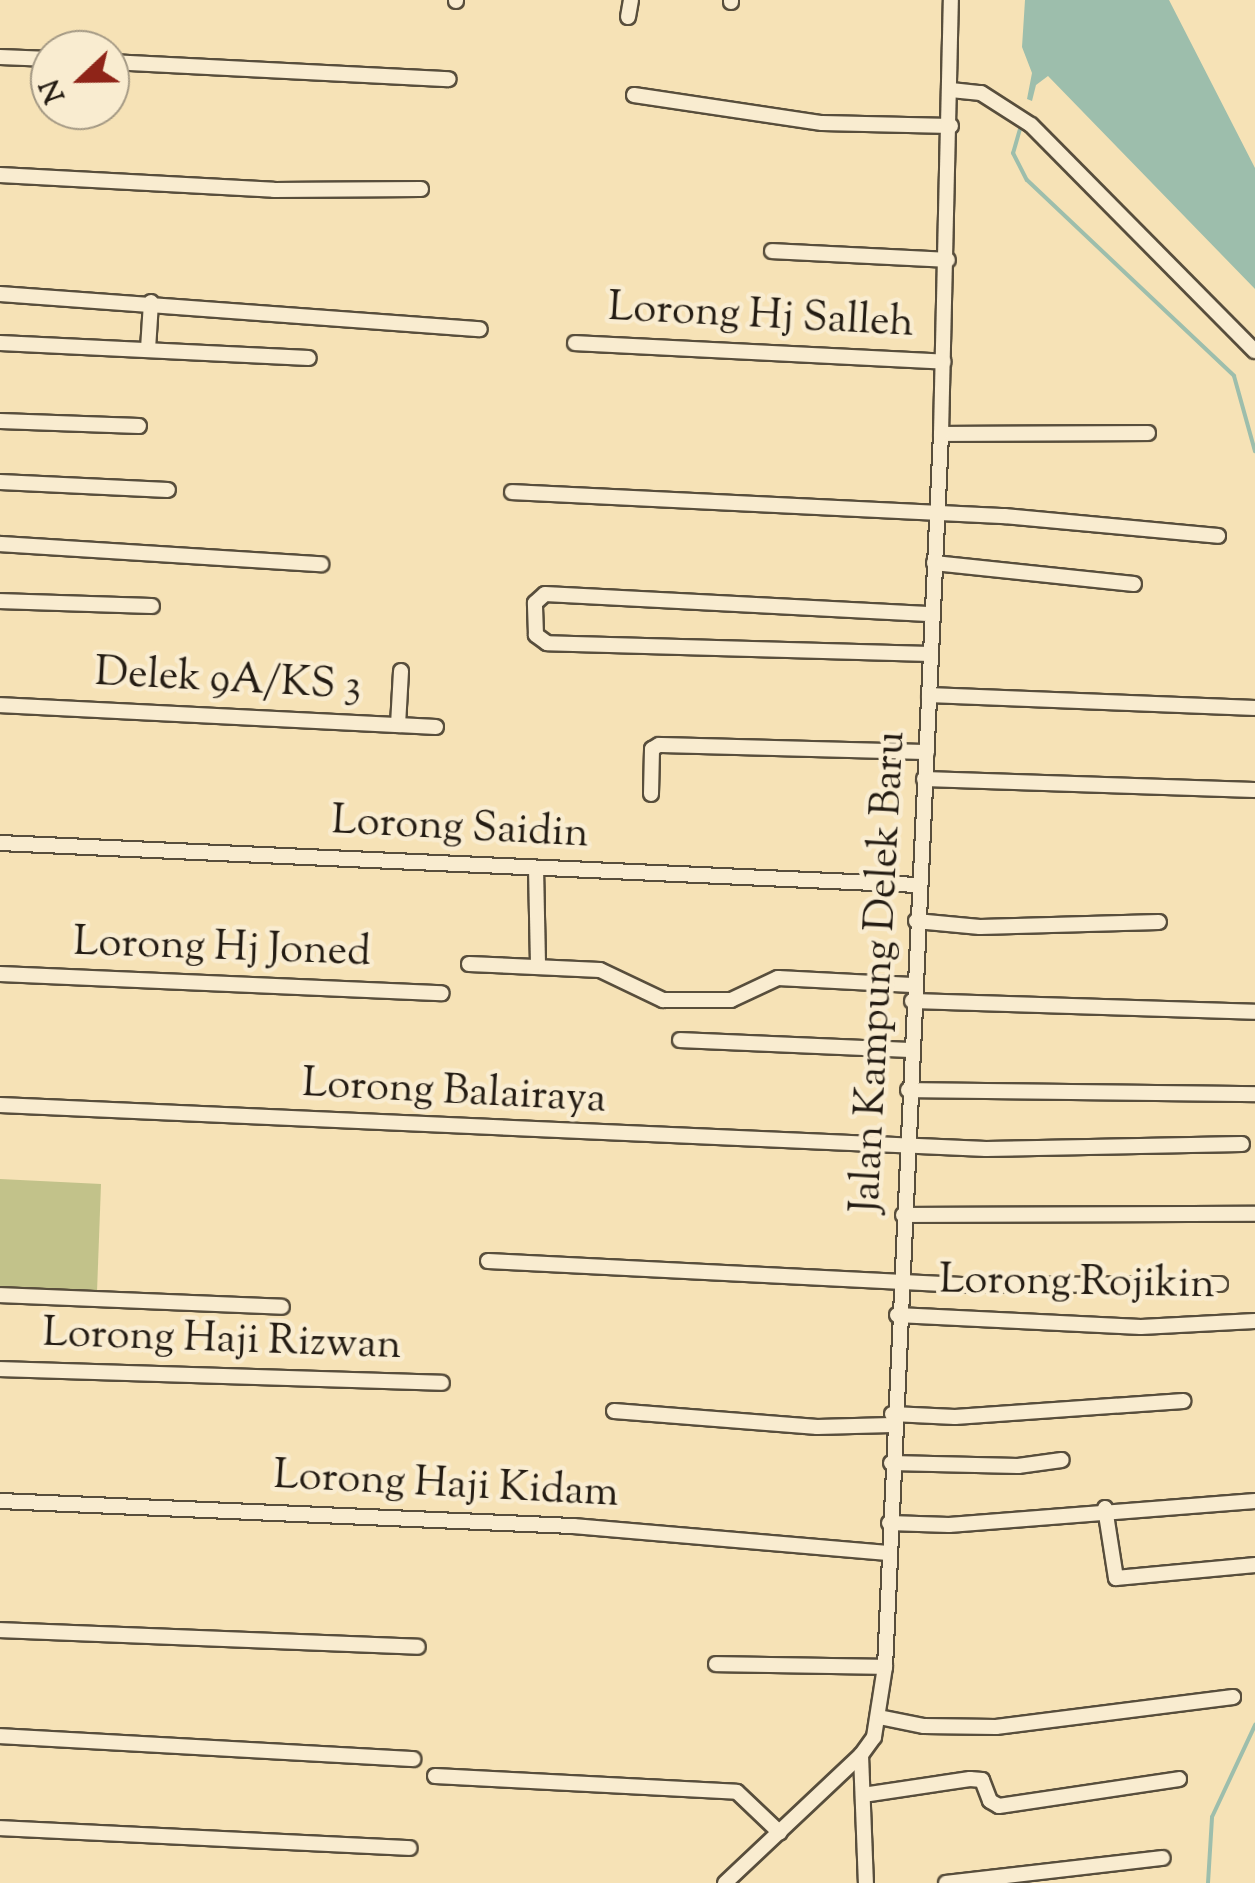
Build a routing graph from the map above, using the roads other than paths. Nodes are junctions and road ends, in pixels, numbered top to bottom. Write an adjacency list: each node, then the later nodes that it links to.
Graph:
1 (631, 0): 3 (street)
2 (950, 0): 8 (street, Jalan Kampung Delek Baru)
3 (628, 17)
4 (0, 57): 5 (street)
5 (30, 59)
6 (130, 63): 7 (street)
7 (449, 79)
8 (951, 90): 10 (street, Jalan Kampung Delek Baru); 21 (street)
9 (634, 95): 10 (street)
10 (951, 126): 14 (street, Jalan Kampung Delek Baru)
11 (0, 175): 12 (street)
12 (421, 189)
13 (772, 251): 14 (street)
14 (948, 260): 23 (street, Jalan Kampung Delek Baru)
15 (0, 294): 16 (street)
16 (151, 302): 17 (street); 20 (street)
17 (480, 329)
18 (0, 343): 20 (street)
19 (575, 343): 23 (street, Lorong Hj Salleh)
20 (148, 349): 22 (street)
21 (1255, 351)
22 (308, 358)
23 (944, 362): 27 (street, Jalan Kampung Delek Baru)
24 (0, 421): 25 (street)
25 (138, 426)
26 (1148, 433): 27 (street)
27 (942, 434): 31 (street, Jalan Kampung Delek Baru)
28 (0, 482): 29 (street)
29 (168, 490)
30 (512, 492): 31 (street)
31 (936, 514): 32 (street); 34 (street, Jalan Kampung Delek Baru)
32 (1218, 536)
33 (0, 544): 35 (street)
34 (934, 562): 36 (street); 39 (street, Jalan Kampung Delek Baru)
35 (321, 564)
36 (1134, 584)
37 (0, 601): 38 (street)
38 (152, 606)
39 (932, 614): 40 (street, Jalan Kampung Delek Baru); 40 (street)
40 (930, 654): 42 (street, Jalan Kampung Delek Baru)
41 (401, 671): 45 (street, Delek 9A/KS 3)
42 (929, 695): 44 (street); 47 (street, Jalan Kampung Delek Baru)
43 (0, 704): 45 (street, Delek 9A/KS 3)
44 (1255, 708)
45 (398, 725): 46 (street)
46 (436, 727)
47 (926, 752): 48 (street, Jalan Kampung Delek Baru); 50 (street)
48 (924, 779): 49 (street); 53 (street, Jalan Kampung Delek Baru)
49 (1255, 790)
50 (651, 794)
51 (0, 843): 52 (street, Lorong Saidin)
52 (536, 868): 53 (street, Lorong Saidin); 57 (street)
53 (916, 885): 54 (street, Jalan Kampung Delek Baru)
54 (916, 921): 55 (street); 60 (street, Jalan Kampung Delek Baru)
55 (1159, 922)
56 (469, 964): 57 (street)
57 (538, 964): 60 (street)
58 (0, 974): 59 (street, Lorong Hj Joned)
59 (442, 993)
60 (912, 993): 61 (street); 63 (street, Jalan Kampung Delek Baru)
61 (1255, 1012)
62 (680, 1040): 63 (street)
63 (909, 1050): 64 (street, Jalan Kampung Delek Baru)
64 (908, 1090): 65 (street); 68 (street, Jalan Kampung Delek Baru)
65 (1255, 1094)
66 (0, 1105): 68 (street, Lorong Balairaya)
67 (1242, 1144): 68 (street, Lorong Balairaya)
68 (905, 1146): 70 (street, Jalan Kampung Delek Baru)
69 (1255, 1214): 70 (street)
70 (903, 1215): 72 (street, Jalan Kampung Delek Baru)
71 (488, 1261): 72 (street)
72 (899, 1281): 73 (street); 76 (street, Jalan Kampung Delek Baru)
73 (1220, 1284)
74 (0, 1295): 75 (street)
75 (282, 1306)
76 (897, 1316): 77 (street, Lorong Rojikin); 82 (street, Jalan Kampung Delek Baru)
77 (1255, 1321)
78 (0, 1369): 79 (street, Lorong Haji Rizwan)
79 (442, 1383)
80 (1183, 1401): 82 (street)
81 (614, 1411): 82 (street)
82 (892, 1420): 84 (street, Jalan Kampung Delek Baru)
83 (1062, 1460): 84 (street)
84 (891, 1463): 88 (street, Jalan Kampung Delek Baru)
85 (0, 1500): 89 (street, Lorong Haji Kidam)
86 (1255, 1502): 87 (street)
87 (1105, 1508): 88 (street); 90 (street)
88 (889, 1523): 89 (street, Jalan Kampung Delek Baru)
89 (888, 1553): 94 (street, Jalan Kampung Delek Baru)
90 (1255, 1565)
91 (0, 1630): 92 (street)
92 (418, 1646)
93 (716, 1664): 94 (street)
94 (885, 1668): 96 (street, Jalan Kampung Delek Baru)
95 (1233, 1697): 96 (street)
96 (879, 1717): 98 (street, Jalan Kampung Delek Baru)
97 (0, 1736): 99 (street)
98 (861, 1755): 102 (street); 104 (street, Jalan Kampung Delek Baru)
99 (414, 1759)
100 (435, 1776): 104 (street)
101 (1179, 1779): 102 (street)
102 (863, 1795): 108 (street)
103 (0, 1828): 105 (street)
104 (780, 1833): 107 (street, Jalan Kampung Delek Baru)
105 (410, 1848)
106 (1164, 1858): 109 (street)
107 (725, 1883)
108 (866, 1883)
109 (946, 1883)

